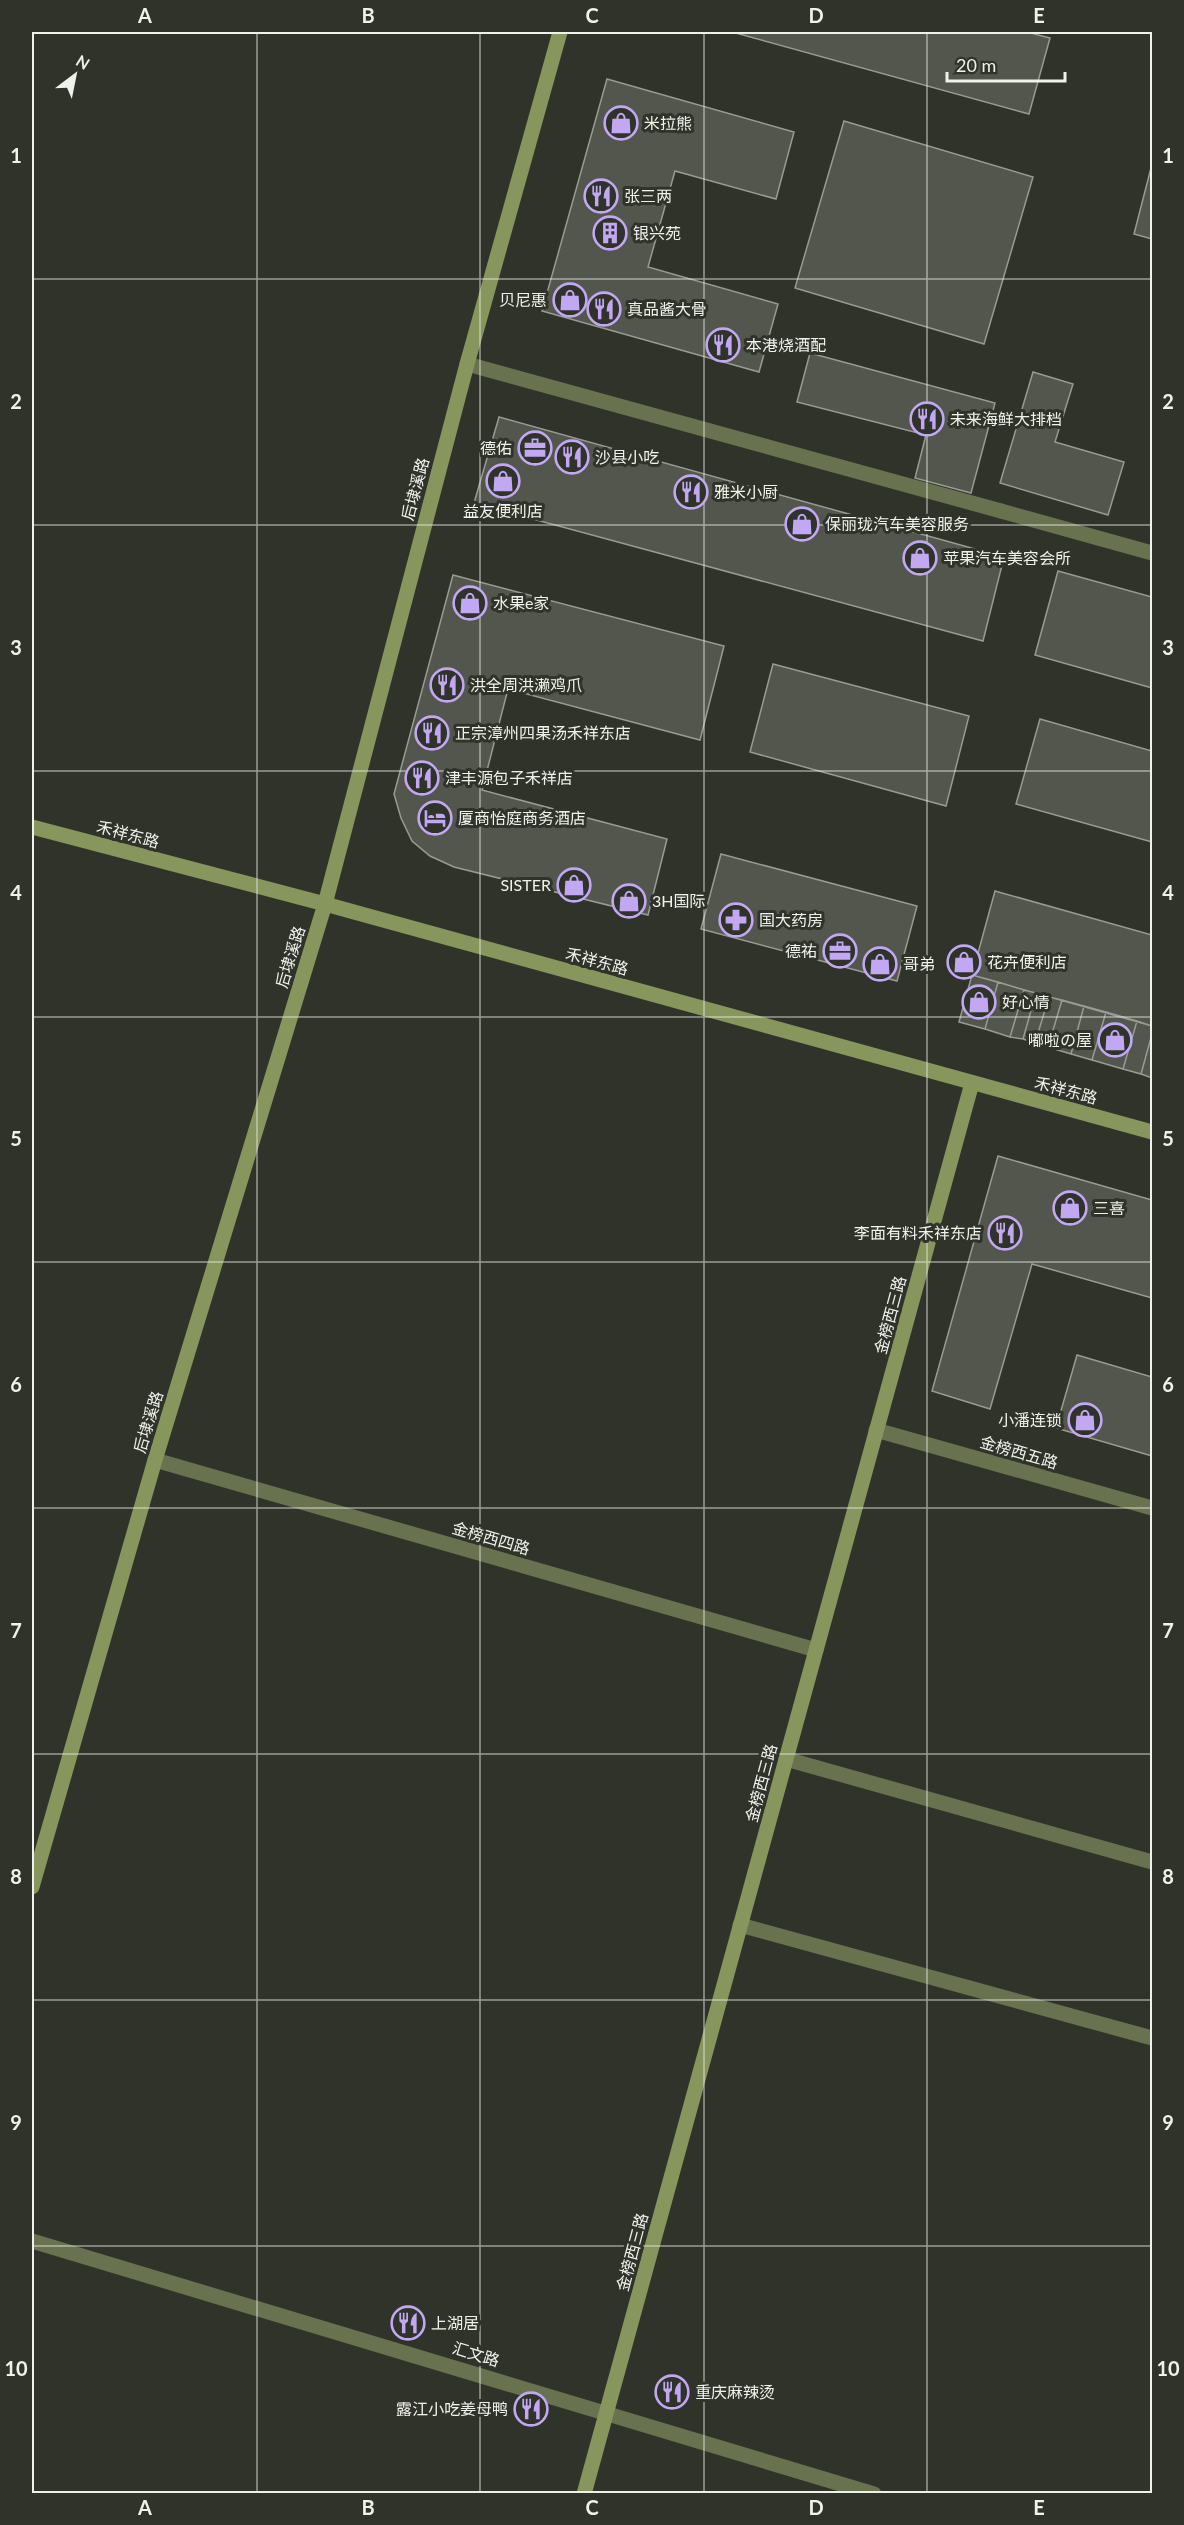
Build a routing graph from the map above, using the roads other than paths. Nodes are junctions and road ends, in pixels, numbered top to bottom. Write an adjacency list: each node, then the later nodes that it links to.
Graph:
1 (560, 32): 2 (street, 后埭溪路)
2 (467, 364): 3 (street); 5 (street, 后埭溪路)
3 (1152, 553)
4 (32, 827): 5 (street, 禾祥东路)
5 (325, 904): 6 (street, 禾祥东路); 9 (street, 后埭溪路)
6 (972, 1083): 7 (street, 禾祥东路); 8 (street, 金榜西三路)
7 (1152, 1132)
8 (876, 1430): 10 (street, 金榜西五路); 11 (street, 金榜西三路)
9 (155, 1460): 11 (street, 金榜西四路); 14 (street, 后埭溪路)
10 (1152, 1508)
11 (816, 1650): 12 (street, 金榜西三路)
12 (786, 1759): 13 (street); 15 (street, 金榜西三路)
13 (1152, 1862)
14 (32, 1887)
15 (740, 1925): 16 (street); 18 (street, 金榜西三路)
16 (1152, 2038)
17 (32, 2241): 18 (street, 汇文路)
18 (606, 2412): 19 (street, 金榜西三路); 20 (street, 汇文路)
19 (584, 2493)
20 (874, 2493)

